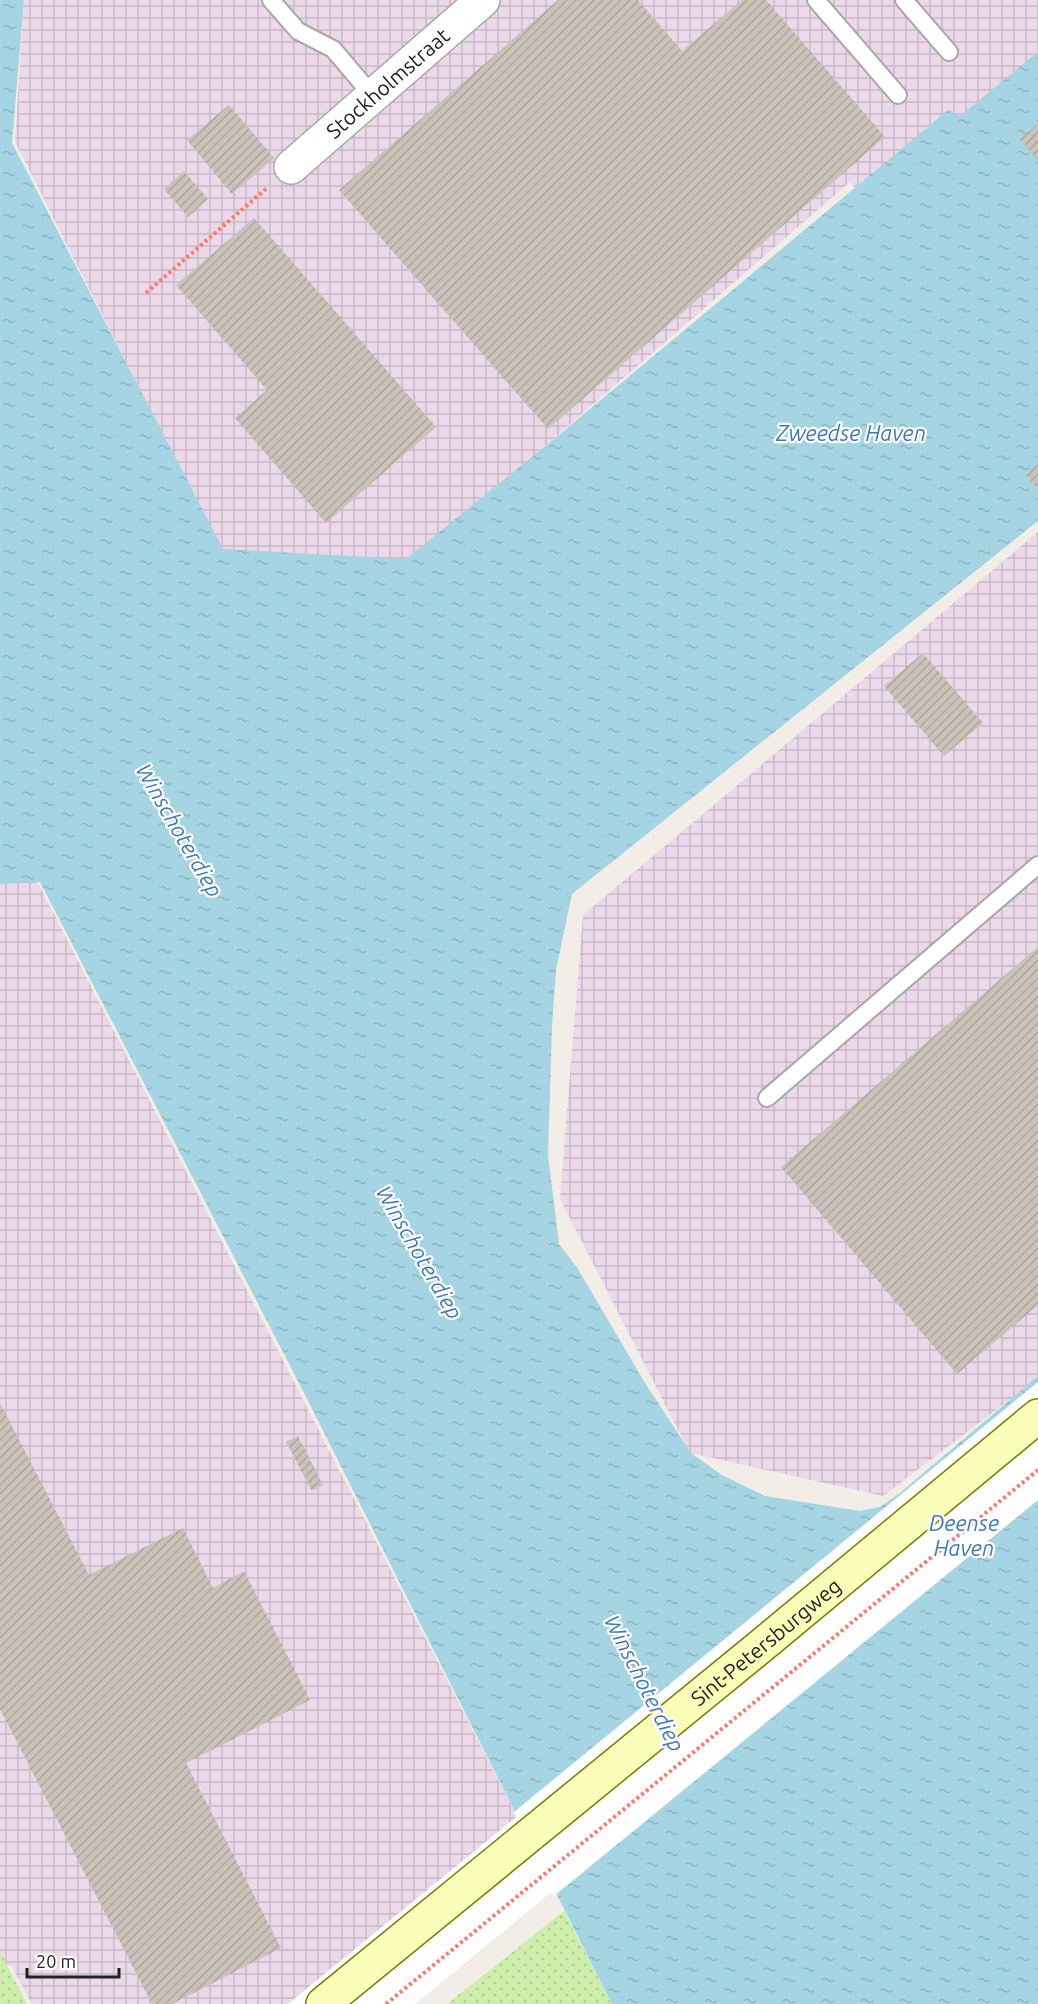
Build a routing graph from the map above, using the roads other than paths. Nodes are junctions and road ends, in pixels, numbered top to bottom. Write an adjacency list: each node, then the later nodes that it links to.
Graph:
1 (271, 0): 6 (lane)
2 (483, 0): 6 (street, Stockholmstraat)
3 (816, 0): 7 (lane)
4 (904, 0): 5 (lane)
5 (949, 52)
6 (372, 95): 8 (street, Stockholmstraat)
7 (898, 95)
8 (291, 167)
9 (1038, 865): 10 (lane)
10 (767, 1098)
11 (1038, 1416): 12 (street, Sint-Petersburgweg)
12 (323, 2004)

